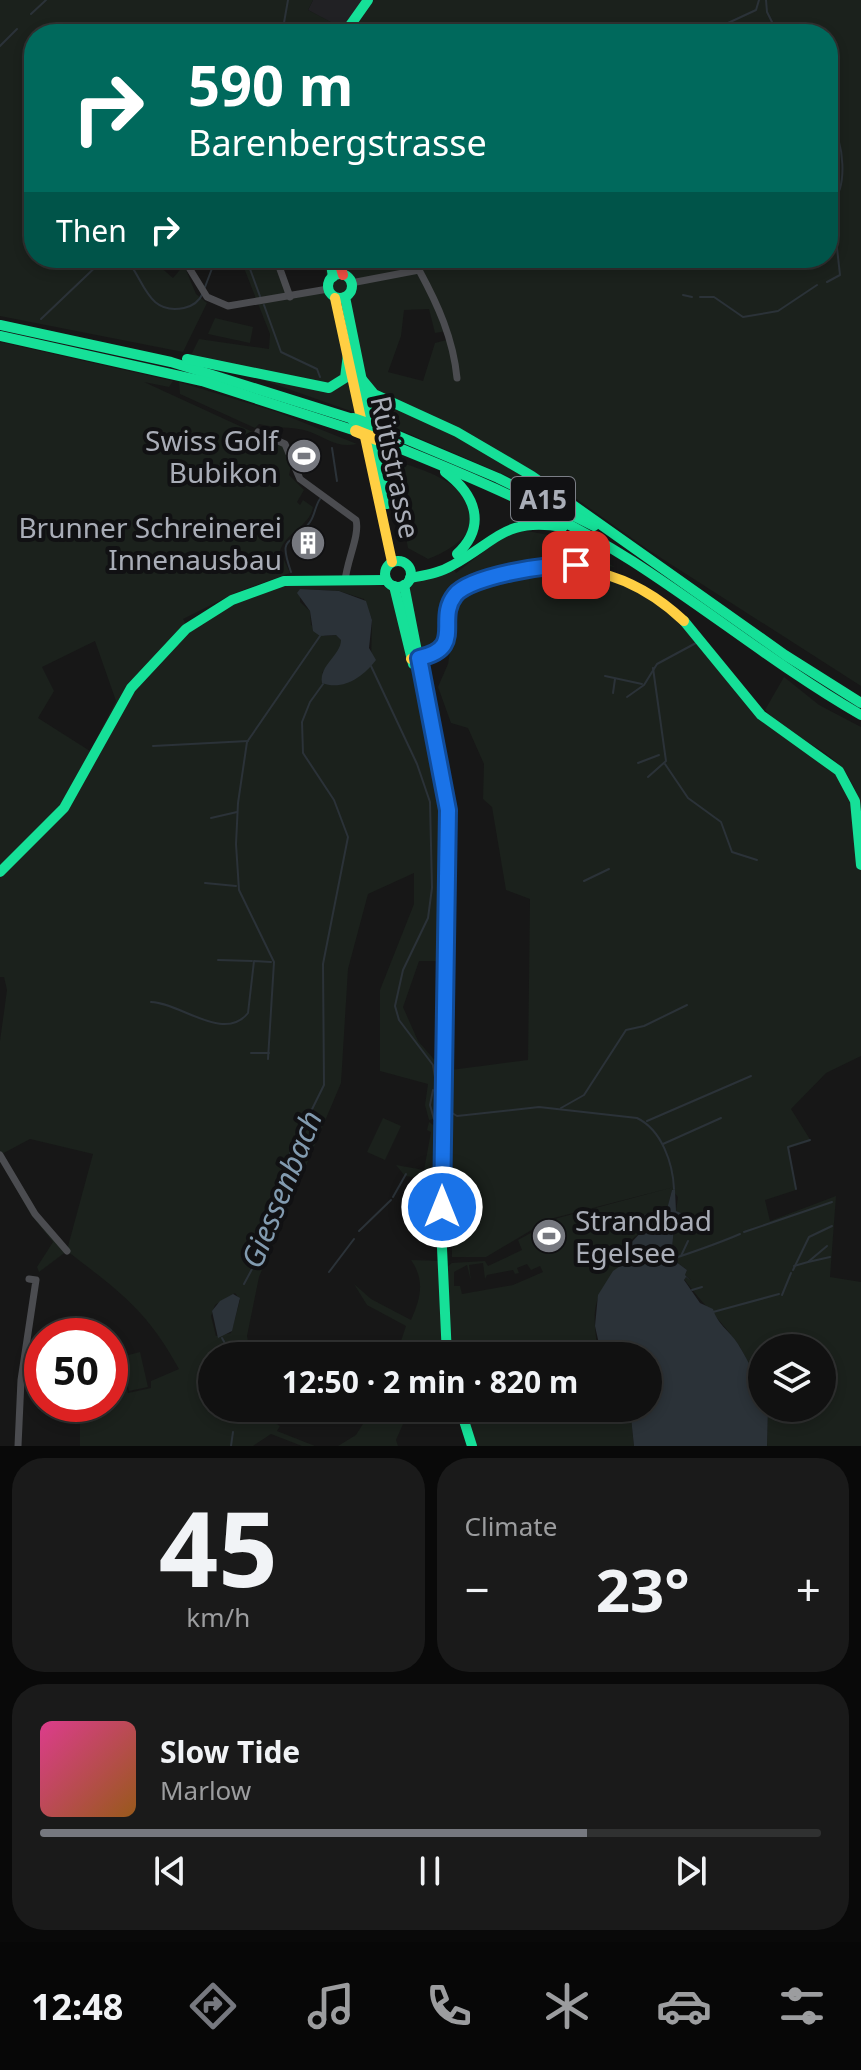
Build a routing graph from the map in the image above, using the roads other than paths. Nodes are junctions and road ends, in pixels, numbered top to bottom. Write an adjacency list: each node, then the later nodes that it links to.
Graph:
1 (368, 0): 2 (main road)
2 (351, 24)
3 (188, 268): 9 (street)
4 (280, 268): 9 (street)
5 (333, 268): 8 (main road)
6 (338, 268): 8 (main road)
7 (419, 270): 8 (street); 14 (street)
8 (339, 286): 9 (street); 13 (main road); 15 (main road)
9 (290, 297)
10 (0, 325): 12 (main road, A15)
11 (0, 336): 16 (main road, A15)
12 (84, 341): 13 (main road); 16 (main road, A15)
13 (348, 354): 15 (main road)
14 (457, 378)
15 (359, 381): 21 (main road, Rütistrasse); 23 (main road)
16 (354, 425): 18 (main road, A15, bridge)
17 (258, 432): 22 (street)
18 (383, 436): 19 (main road, A15); 23 (main road, A15)
19 (415, 454): 20 (main road, A15); 21 (main road)
20 (585, 533): 21 (main road); 26 (main road, A15)
21 (397, 574): 22 (main road); 24 (main road, Rütistrasse)
22 (345, 581): 28 (main road)
23 (694, 590): 25 (main road, A15)
24 (415, 659): 27 (main road); 32 (main road, Rütistrasse)
25 (861, 703)
26 (861, 715)
27 (861, 865)
28 (0, 872)
29 (0, 1155): 30 (street)
30 (67, 1251)
31 (32, 1280): 34 (street)
32 (446, 1342)
33 (464, 1422): 35 (main road)
34 (18, 1446)
35 (472, 1446)

